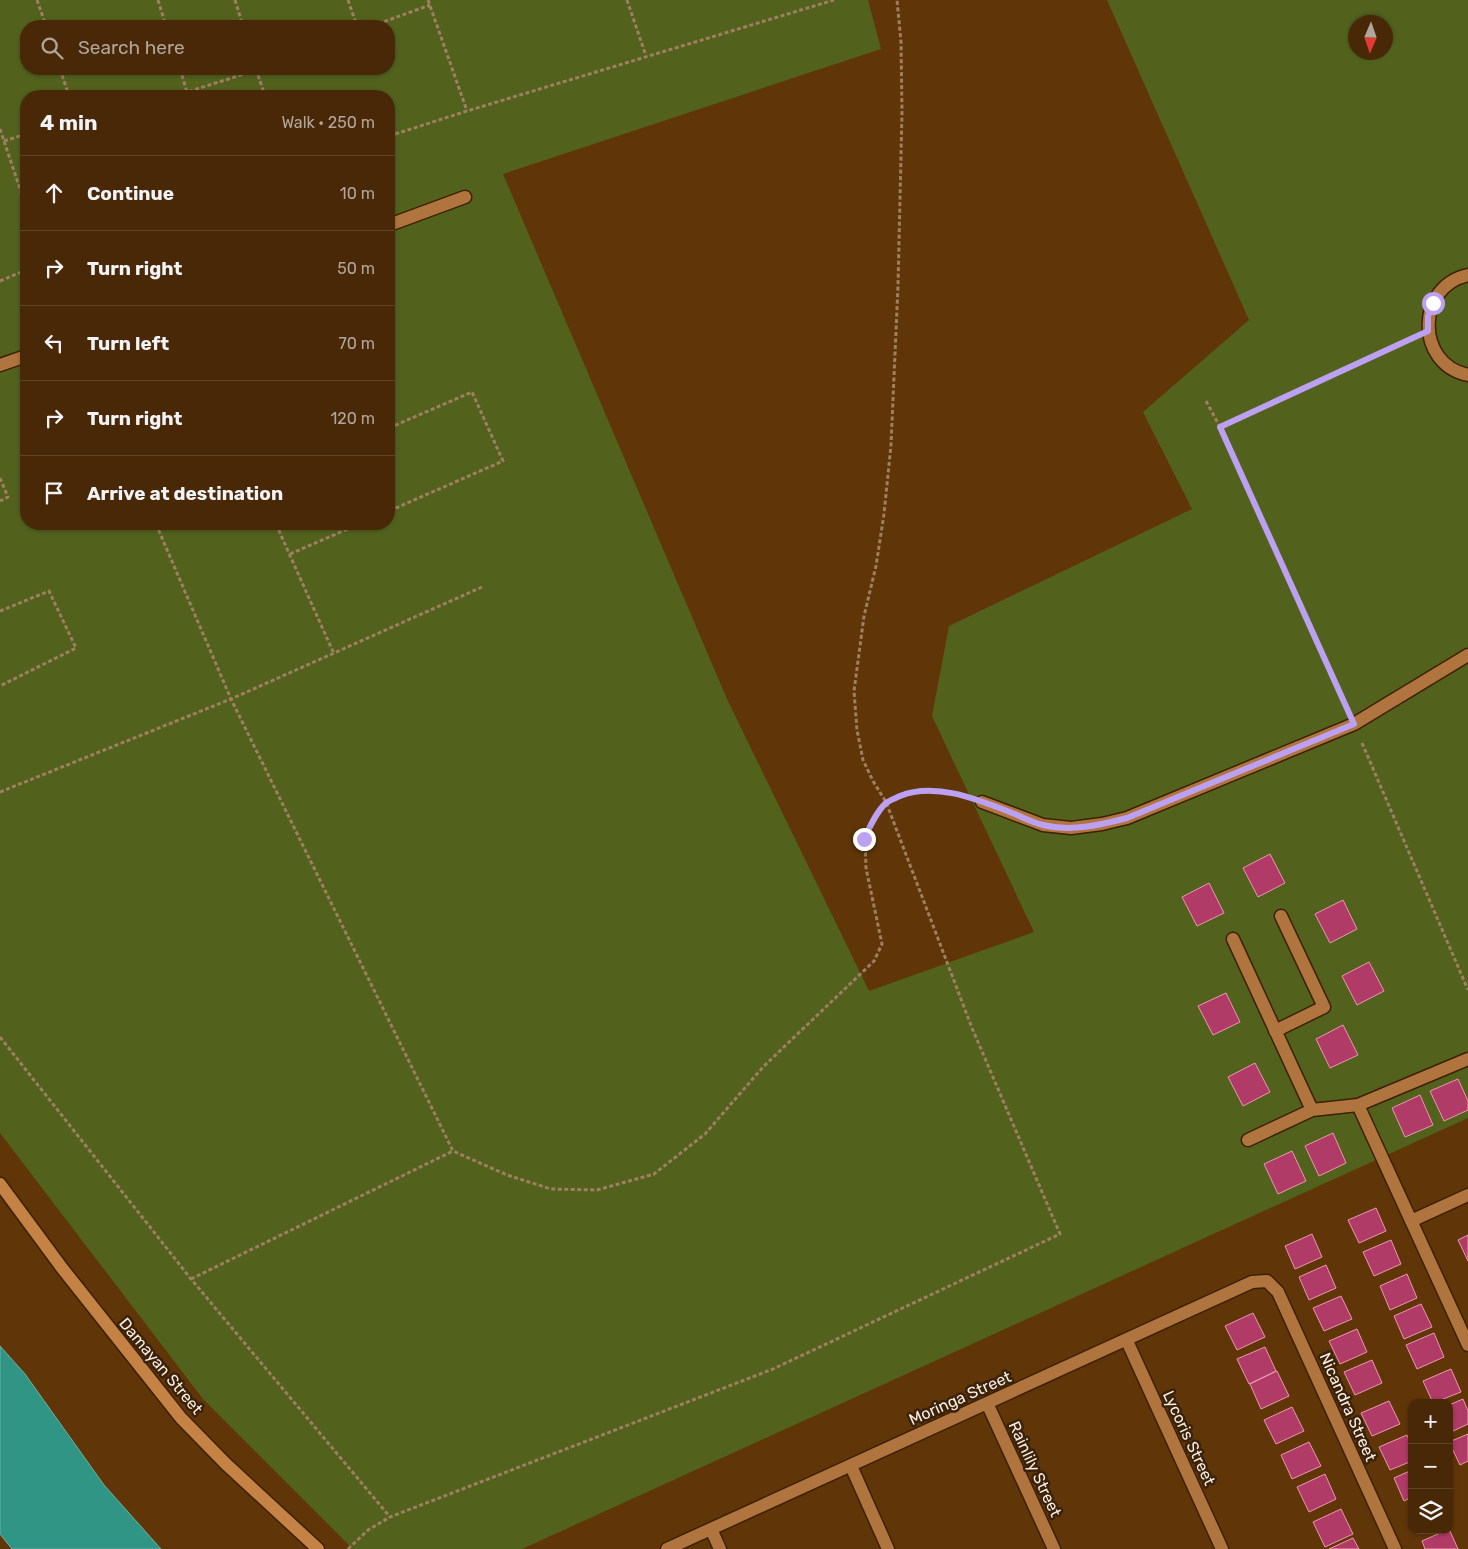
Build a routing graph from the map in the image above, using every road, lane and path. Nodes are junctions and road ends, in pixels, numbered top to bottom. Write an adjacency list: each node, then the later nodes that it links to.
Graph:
1 (37, 0): 10 (path)
2 (158, 0): 11 (path)
3 (235, 0): 12 (path)
4 (348, 0): 13 (path)
5 (428, 0): 9 (path)
6 (627, 0): 15 (path)
7 (834, 0): 15 (path)
8 (897, 0): 57 (path)
9 (430, 5): 14 (path); 24 (path)
10 (44, 20)
11 (164, 20)
12 (241, 20)
13 (355, 20)
14 (389, 20)
15 (646, 56): 24 (path)
16 (62, 75): 20 (path)
17 (182, 75): 21 (path)
18 (239, 75): 22 (path)
19 (259, 75): 23 (path)
20 (68, 90)
21 (186, 90)
22 (193, 90)
23 (263, 90)
24 (467, 111): 26 (path)
25 (0, 129): 28 (path)
26 (395, 134)
27 (20, 136): 28 (path)
28 (4, 141): 29 (path)
29 (20, 189)
30 (465, 197): 31 (street)
31 (395, 222)
32 (20, 273): 34 (path)
33 (1468, 276): 35 (street)
34 (0, 281)
35 (1428, 331): 38 (street); 41 (path)
36 (20, 358): 37 (street)
37 (0, 365)
38 (1468, 375)
39 (1206, 401): 41 (path)
40 (395, 425): 44 (path)
41 (1220, 427): 55 (path)
42 (0, 478): 43 (path)
43 (0, 501)
44 (395, 508)
45 (159, 530): 54 (path)
46 (279, 530): 48 (path)
47 (345, 530): 48 (path)
48 (290, 554): 51 (path)
49 (482, 587): 51 (path)
50 (0, 611): 53 (path)
51 (334, 654): 54 (path)
52 (1468, 655): 55 (street)
53 (0, 686)
54 (231, 699): 56 (path); 68 (path)
55 (1354, 724): 58 (street); 61 (path)
56 (0, 792)
57 (886, 802): 58 (path); 68 (path); 78 (path)
58 (982, 802)
59 (1281, 916): 62 (street)
60 (1233, 939): 62 (street)
61 (1468, 990)
62 (1275, 1031): 66 (street)
63 (0, 1037): 72 (path)
64 (1468, 1059): 65 (street)
65 (1358, 1105): 66 (street); 71 (street)
66 (1312, 1110): 67 (street)
67 (1248, 1140)
68 (453, 1151): 72 (path)
69 (0, 1184): 80 (street, Damayan Street)
70 (1468, 1195): 71 (street)
71 (1411, 1221): 75 (street)
72 (191, 1279): 78 (path)
73 (1267, 1281): 74 (street, Moringa Street); 87 (street, Nicandra Street)
74 (1127, 1341): 76 (street, Moringa Street); 86 (street, Lycoris Street)
75 (1468, 1345)
76 (987, 1403): 77 (street, Moringa Street); 85 (street, Rainlily Street)
77 (851, 1466): 79 (street, Moringa Street); 84 (street)
78 (390, 1516): 81 (path)
79 (711, 1529): 82 (street, Moringa Street); 83 (street)
80 (318, 1549)
81 (348, 1549)
82 (667, 1549)
83 (720, 1549)
84 (888, 1549)
85 (1054, 1549)
86 (1222, 1549)
87 (1395, 1549)

